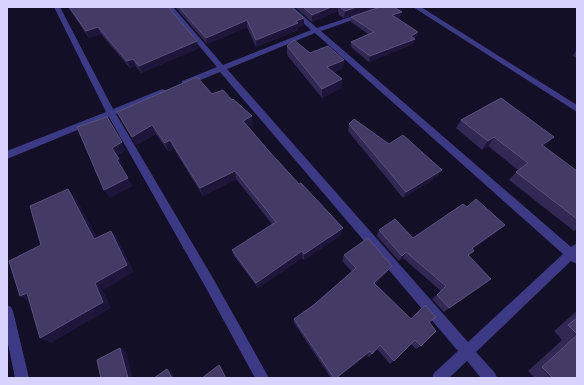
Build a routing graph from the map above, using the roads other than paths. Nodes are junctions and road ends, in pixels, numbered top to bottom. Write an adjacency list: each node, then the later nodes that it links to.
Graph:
1 (57, 7): 9 (street)
2 (169, 7): 7 (street)
3 (289, 7): 6 (street)
4 (387, 7): 6 (street)
5 (416, 7): 8 (street)
6 (317, 30): 7 (street); 11 (street)
7 (222, 69): 9 (street); 13 (street)
8 (577, 109)
9 (111, 114): 10 (street); 15 (street)
10 (7, 155)
11 (575, 253): 13 (street)
12 (7, 311): 14 (street)
13 (467, 353): 16 (street); 17 (street)
14 (22, 378)
15 (262, 378)
16 (439, 378)
17 (490, 378)

